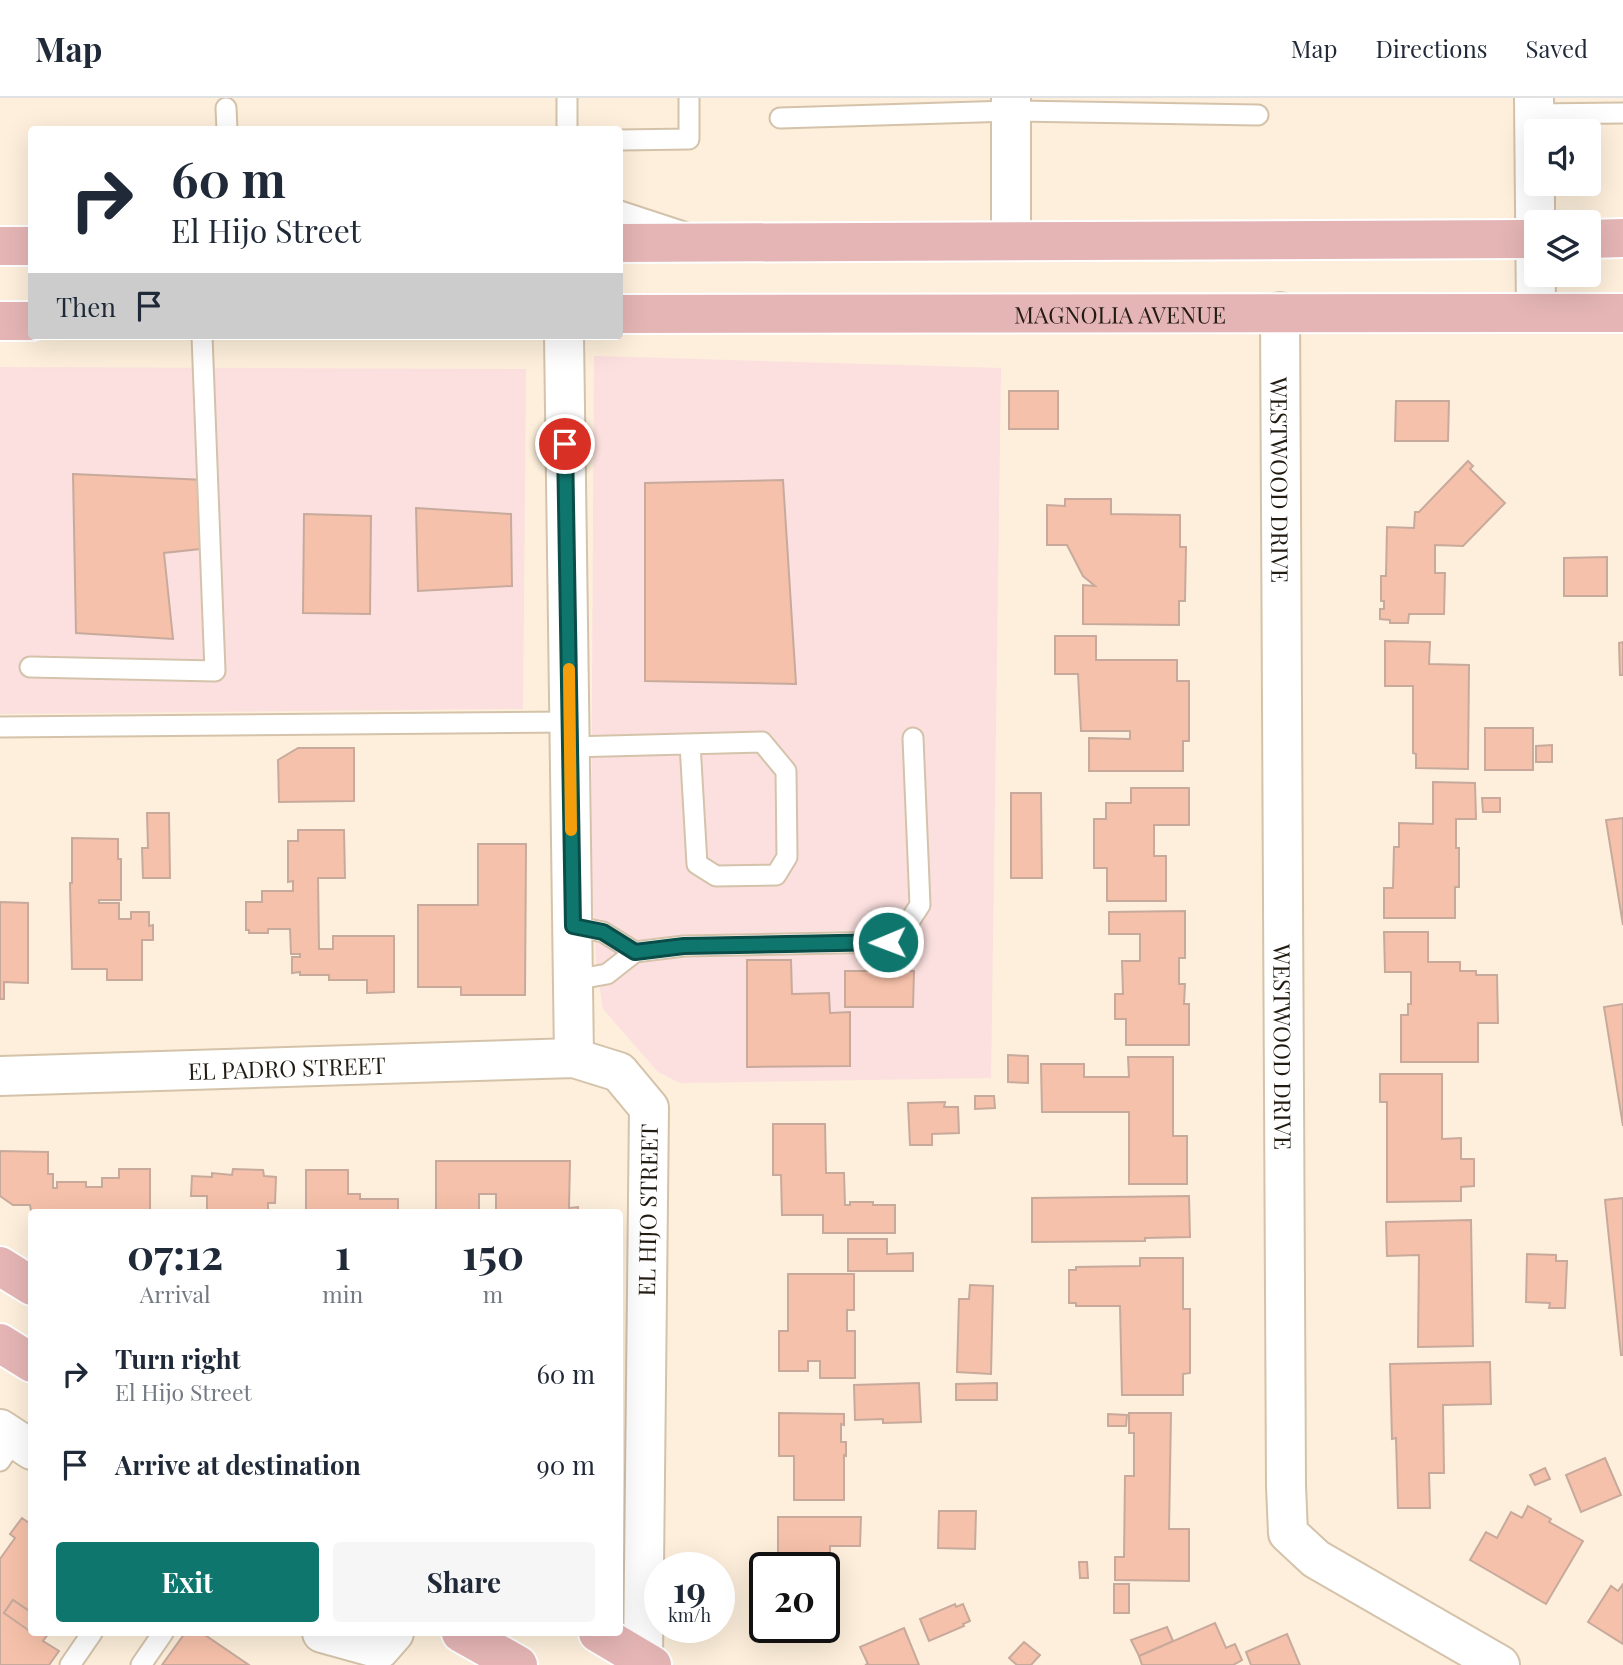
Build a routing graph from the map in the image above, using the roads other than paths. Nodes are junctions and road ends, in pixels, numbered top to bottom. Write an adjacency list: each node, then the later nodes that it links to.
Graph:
1 (568, 98): 10 (lane)
2 (689, 98): 11 (lane)
3 (1011, 104): 7 (lane); 8 (lane); 19 (street)
4 (1534, 106): 6 (lane); 12 (street)
5 (226, 108): 9 (lane)
6 (1623, 113)
7 (1258, 115)
8 (780, 118)
9 (227, 126)
10 (567, 126)
11 (623, 140)
12 (1536, 210)
13 (623, 212): 21 (lane)
14 (0, 237): 18 (lane)
15 (1524, 239): 19 (main road)
16 (1601, 239): 17 (main road)
17 (1623, 239)
18 (18, 240)
19 (1011, 241): 21 (main road)
20 (623, 243): 21 (main road)
21 (719, 243)
22 (1536, 287): 24 (street)
23 (1280, 312): 24 (main road, MAGNOLIA AVENUE); 26 (main road, MAGNOLIA AVENUE); 55 (street, WESTWOOD DRIVE)
24 (1536, 313): 25 (main road, MAGNOLIA AVENUE)
25 (1623, 313)
26 (623, 314)
27 (0, 321): 28 (main road)
28 (28, 321)
29 (202, 340): 31 (lane)
30 (564, 340): 33 (street)
31 (30, 667)
32 (0, 727): 33 (lane)
33 (569, 735): 35 (lane); 36 (street)
34 (913, 738): 37 (lane)
35 (690, 744): 35 (lane)
36 (573, 926): 37 (lane); 38 (street)
37 (635, 952): 38 (lane)
38 (574, 980): 39 (street)
39 (575, 1058): 40 (street, EL PADRO STREET); 51 (street, EL HIJO STREET)
40 (0, 1076)
41 (0, 1266): 42 (main road)
42 (28, 1284)
43 (0, 1343): 44 (main road)
44 (28, 1360)
45 (90, 1636): 52 (lane)
46 (161, 1636): 53 (lane)
47 (333, 1636): 48 (street)
48 (391, 1636)
49 (466, 1636): 54 (main road)
50 (603, 1636): 51 (main road)
51 (645, 1663)
52 (70, 1665)
53 (141, 1665)
54 (518, 1665)
55 (1500, 1665)

